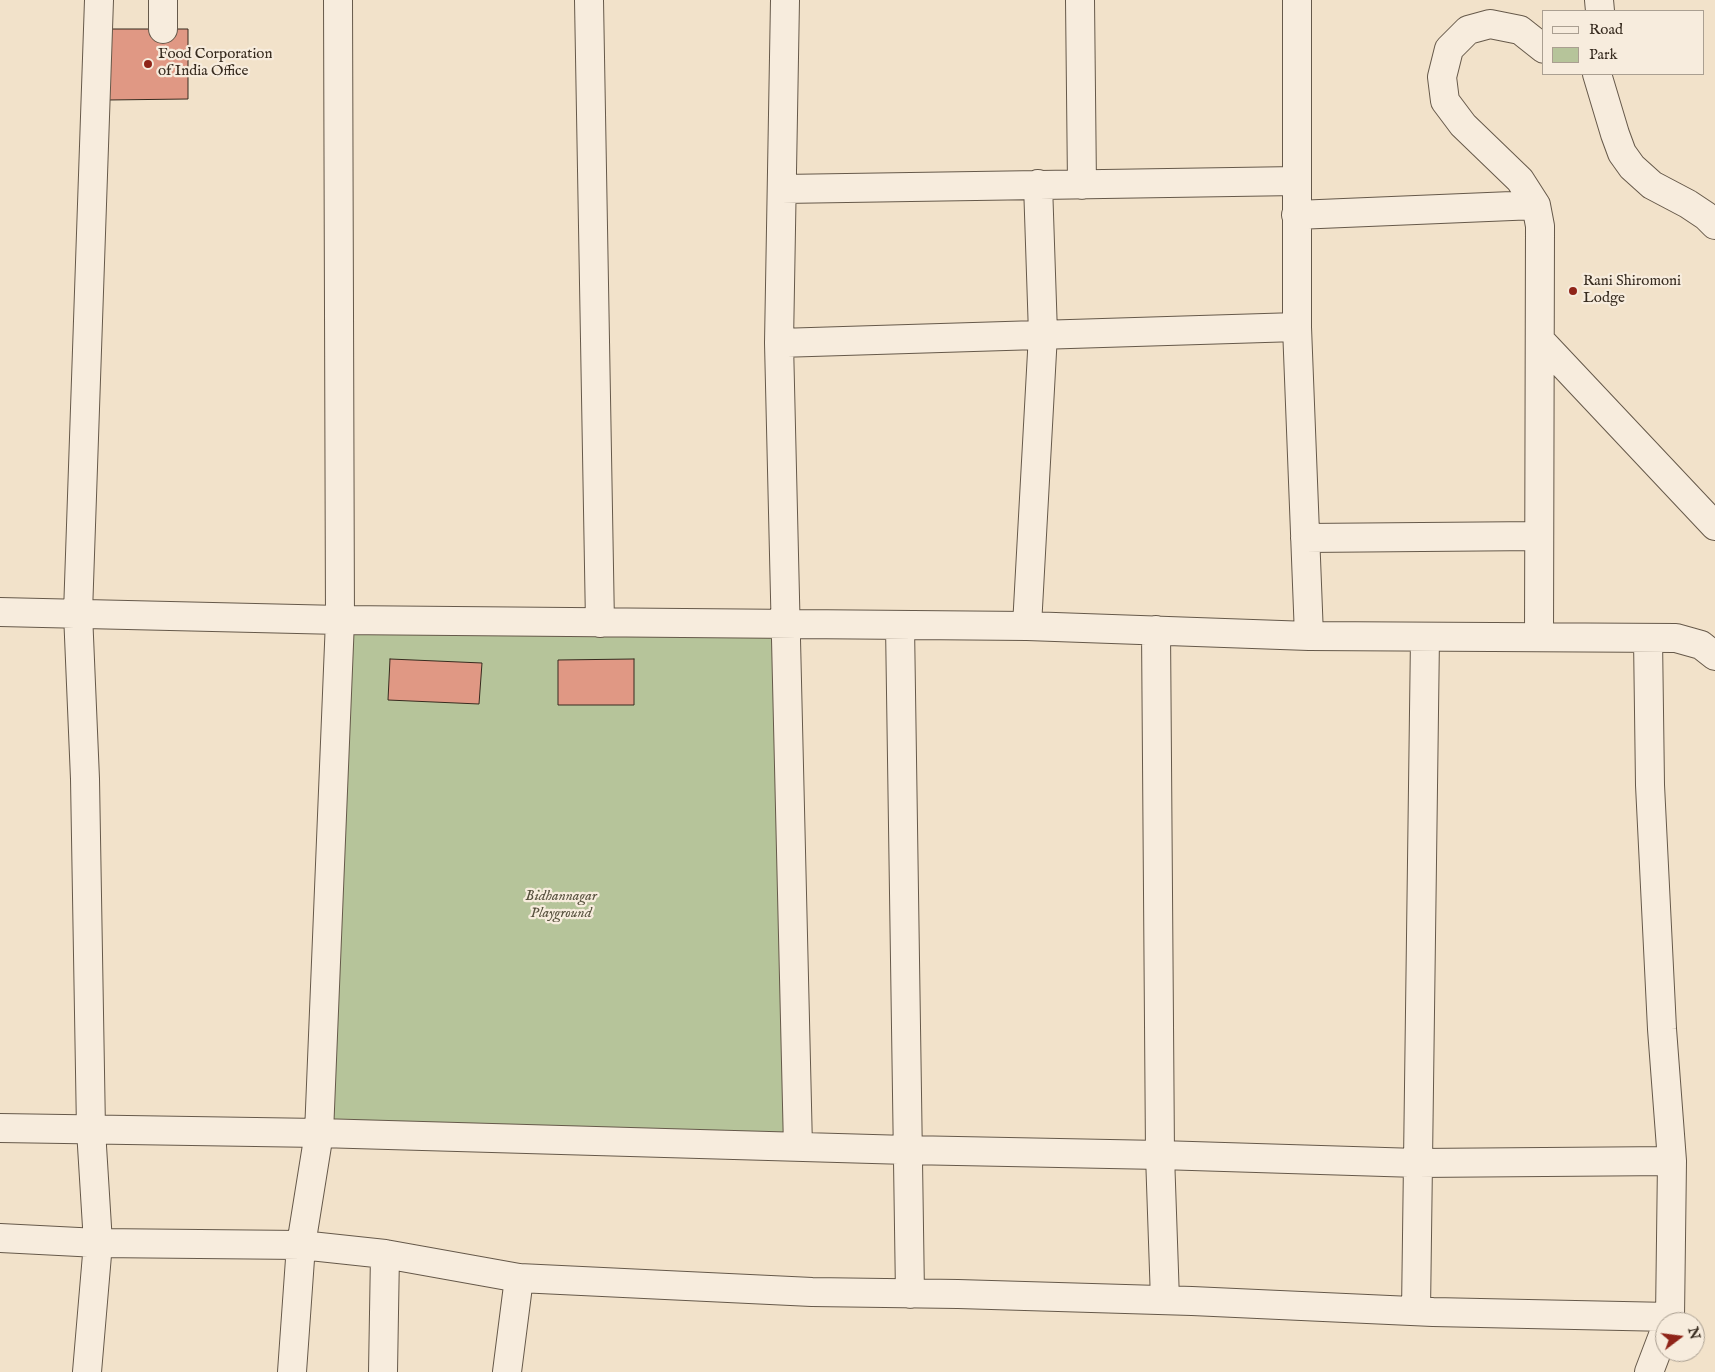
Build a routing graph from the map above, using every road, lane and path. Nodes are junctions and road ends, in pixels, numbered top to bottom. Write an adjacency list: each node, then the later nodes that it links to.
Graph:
1 (99, 0): 26 (street)
2 (163, 0): 8 (street)
3 (338, 0): 27 (street)
4 (589, 0): 28 (street)
5 (785, 0): 14 (street)
6 (1080, 0): 13 (street)
7 (1297, 0): 11 (street)
8 (163, 29)
9 (1542, 47): 15 (street)
10 (1597, 75): 17 (street)
11 (1296, 181): 13 (street); 16 (street)
12 (1038, 184): 13 (street); 14 (street); 19 (street)
13 (1082, 184)
14 (782, 189): 21 (street)
15 (1536, 205): 16 (street); 20 (street)
16 (1296, 215): 18 (street)
17 (1715, 225)
18 (1297, 327): 19 (street); 24 (street)
19 (1043, 334): 21 (street); 31 (street)
20 (1540, 340): 22 (street); 23 (street)
21 (779, 343): 29 (street)
22 (1715, 526)
23 (1539, 536): 24 (street); 35 (street)
24 (1305, 538): 33 (street)
25 (0, 612): 26 (street)
26 (78, 613): 27 (street); 39 (street)
27 (340, 620): 28 (street); 40 (street)
28 (600, 623): 29 (street)
29 (786, 625): 30 (street); 41 (street)
30 (900, 625): 31 (street); 42 (street)
31 (1027, 626): 32 (street)
32 (1156, 630): 33 (street); 43 (street)
33 (1309, 636): 34 (street)
34 (1425, 637): 35 (street); 45 (street)
35 (1538, 637): 36 (street)
36 (1648, 638): 37 (street); 44 (street)
37 (1715, 656)
38 (0, 1128): 39 (street)
39 (91, 1130): 40 (street); 47 (street)
40 (319, 1133): 41 (street); 48 (street)
41 (798, 1147): 42 (street)
42 (907, 1150): 43 (street); 51 (street)
43 (1160, 1155): 45 (street); 52 (street)
44 (1672, 1161): 45 (street); 54 (street)
45 (1417, 1163): 53 (street)
46 (0, 1238): 47 (street)
47 (98, 1243): 48 (street); 57 (street)
48 (301, 1245): 49 (street); 58 (street)
49 (386, 1254): 50 (street); 59 (street)
50 (519, 1278): 51 (street); 60 (street)
51 (910, 1294): 52 (street)
52 (1165, 1300): 53 (street)
53 (1416, 1311): 55 (street)
54 (1668, 1312)
55 (1655, 1322)
56 (1655, 1357): 61 (street)
57 (87, 1372)
58 (292, 1372)
59 (383, 1372)
60 (507, 1372)
61 (1649, 1372)

